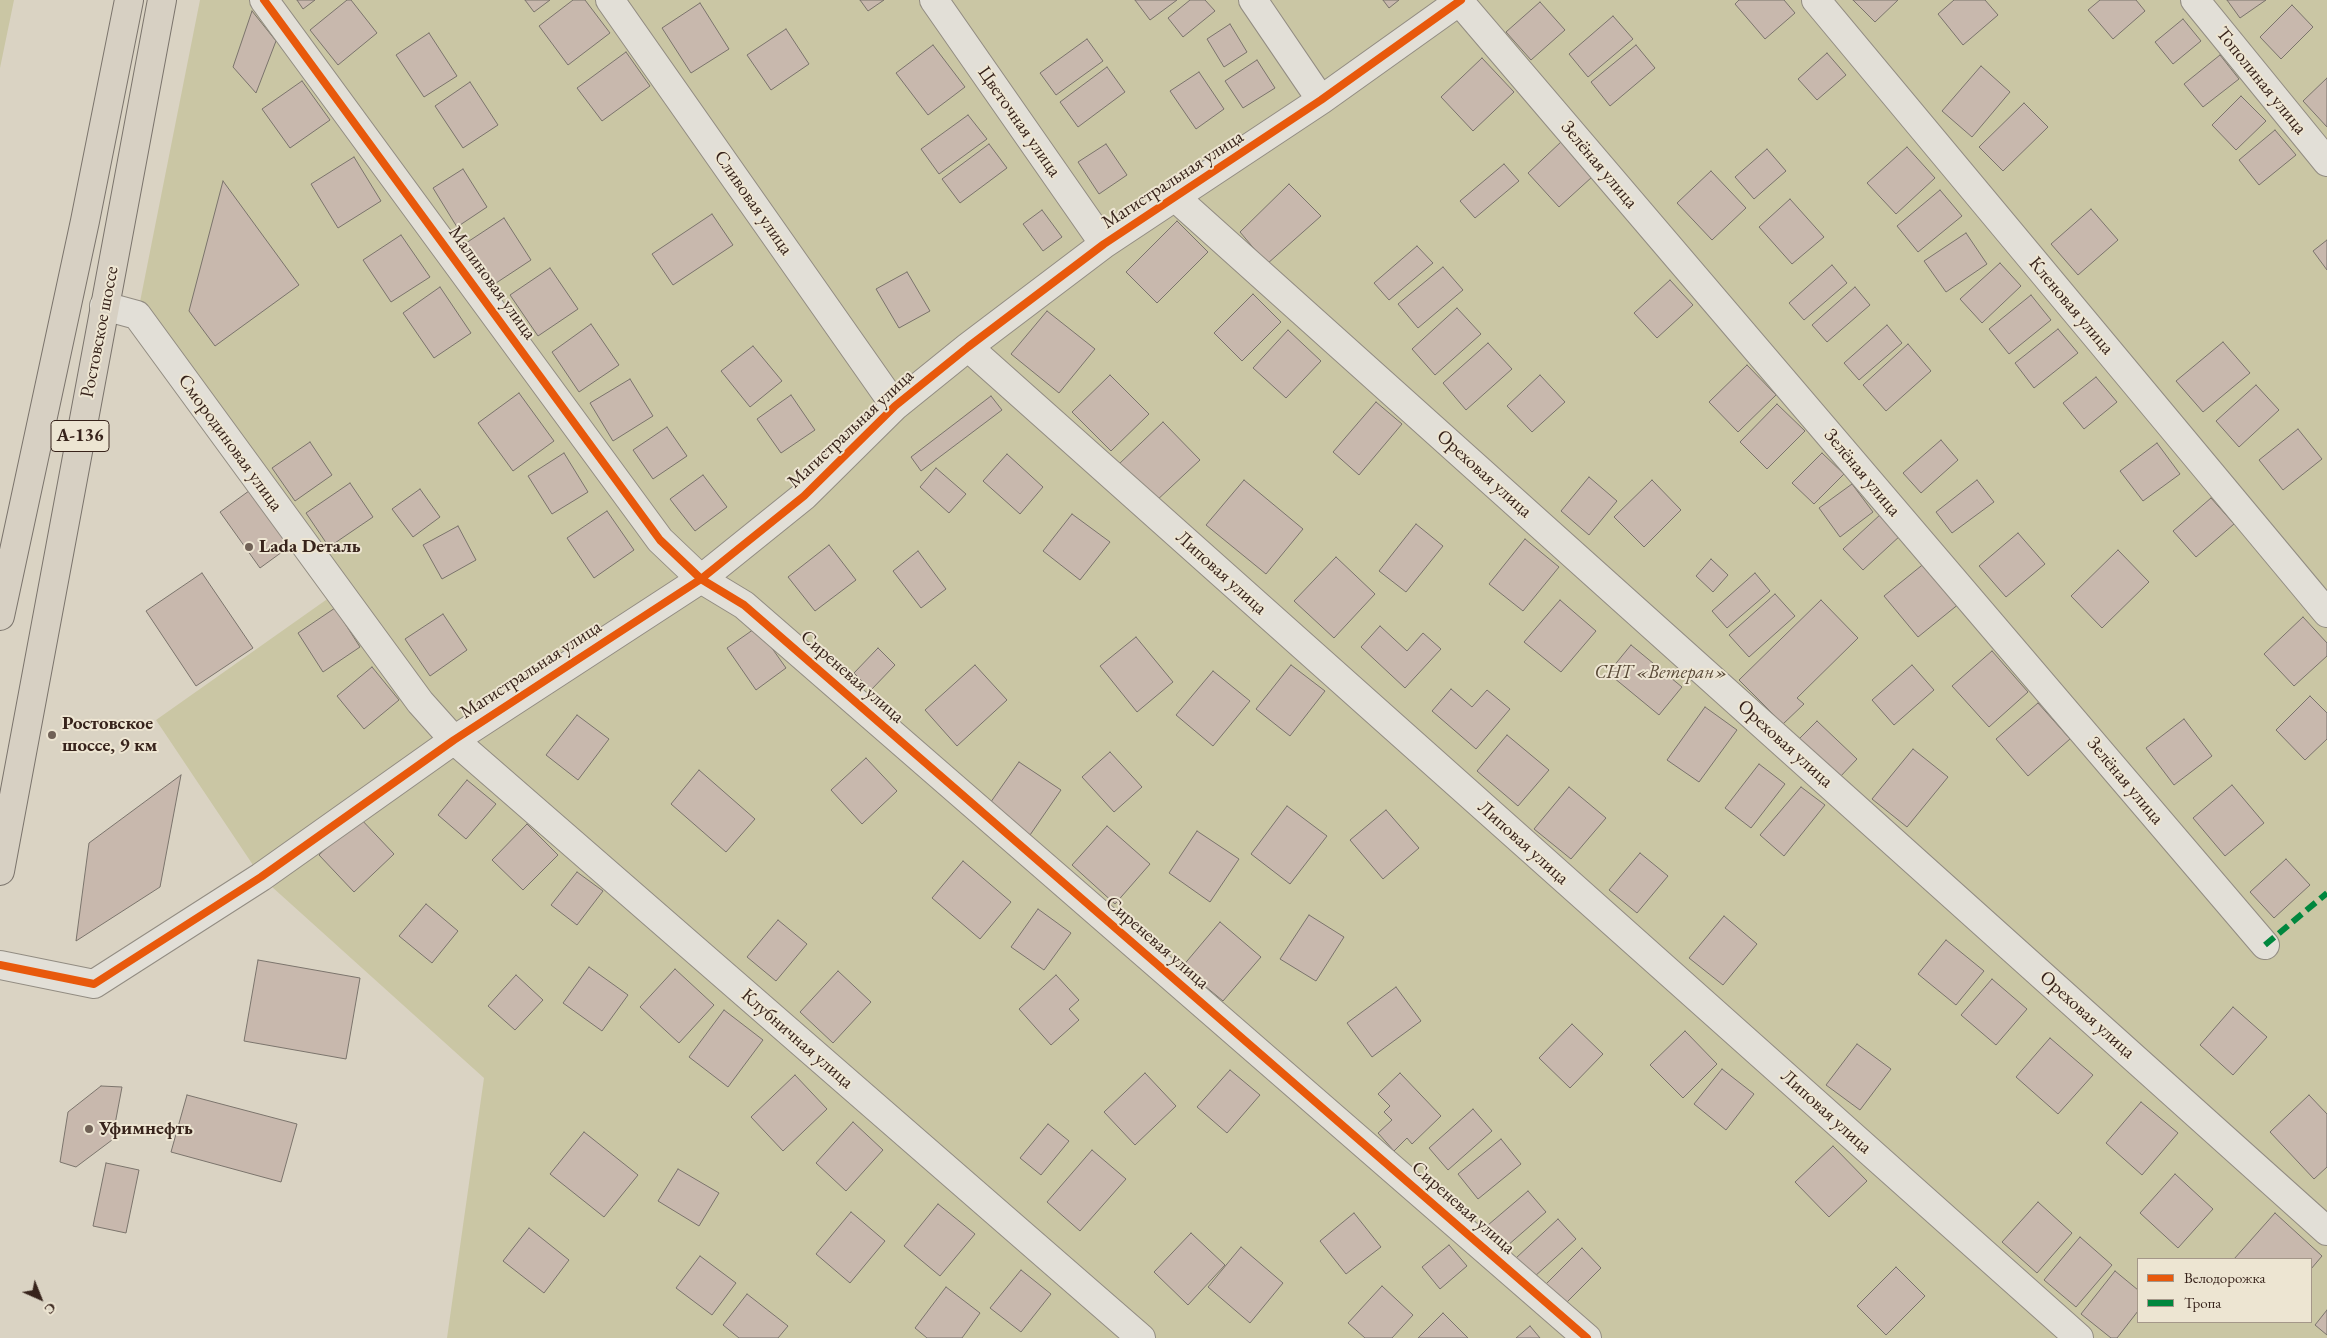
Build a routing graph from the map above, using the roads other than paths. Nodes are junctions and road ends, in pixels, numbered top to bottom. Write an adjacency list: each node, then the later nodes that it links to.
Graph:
1 (129, 0): 19 (highway, Ростовское шоссе / А-136)
2 (162, 0): 14 (highway, Ростовское шоссе / А-136)
3 (264, 0): 17 (street, Малиновая улица)
4 (610, 0): 16 (street, Сливовая улица)
5 (934, 0): 13 (street, Цветочная улица)
6 (1253, 0): 10 (street)
7 (1816, 0): 18 (street, Кленовая улица)
8 (2195, 0): 11 (street, Тополиная улица)
9 (1460, 1): 10 (street, Магистральная улица); 22 (street, Зелёная улица)
10 (1321, 100): 12 (street, Магистральная улица)
11 (2327, 162)
12 (1176, 198): 13 (street, Магистральная улица); 24 (street, Ореховая улица)
13 (1104, 244): 15 (street, Магистральная улица)
14 (104, 306): 20 (street, Смородиновая улица); 21 (highway, Ростовское шоссе / А-136)
15 (968, 347): 16 (street, Магистральная улица); 27 (street, Липовая улица)
16 (895, 406): 17 (street, Магистральная улица)
17 (701, 579): 20 (street, Магистральная улица); 26 (street, Сиреневая улица)
18 (2327, 613)
19 (0, 616)
20 (454, 740): 23 (street, Магистральная улица); 25 (street, Клубничная улица)
21 (0, 872)
22 (2265, 945)
23 (0, 965)
24 (2327, 1230)
25 (1141, 1338)
26 (1587, 1338)
27 (2079, 1338)

